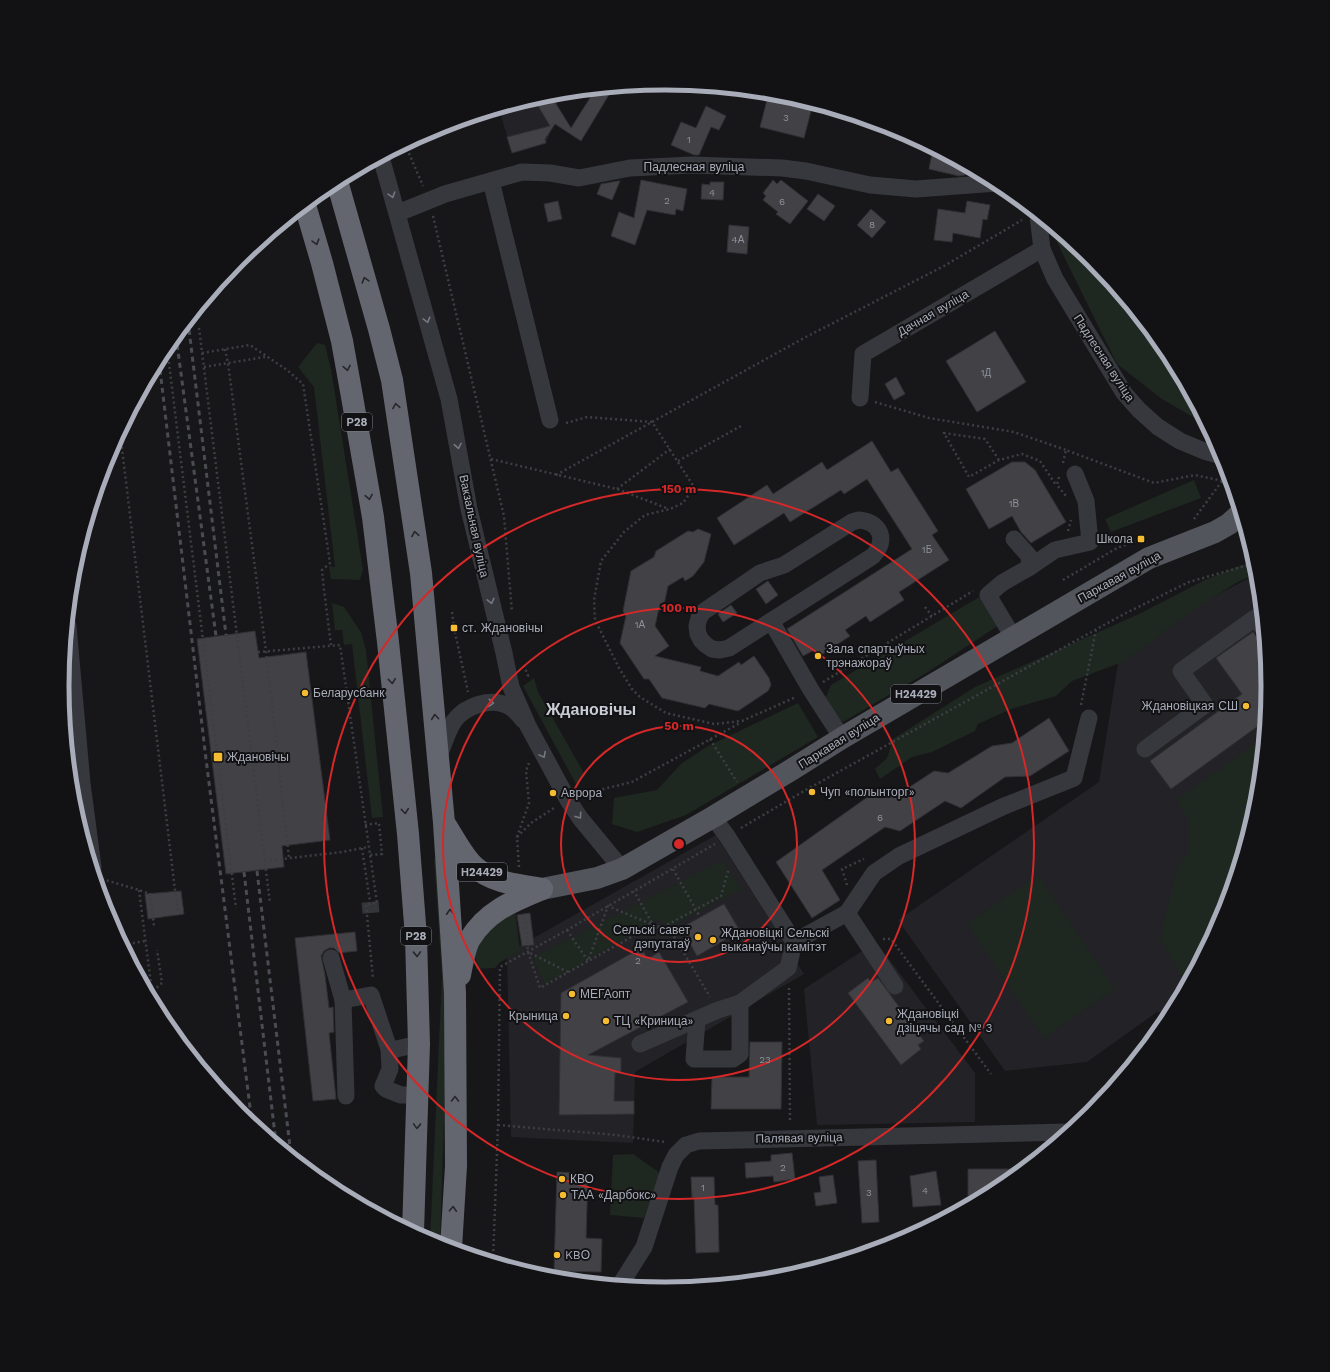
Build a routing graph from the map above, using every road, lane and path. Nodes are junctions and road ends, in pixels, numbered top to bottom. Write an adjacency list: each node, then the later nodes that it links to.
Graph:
1 (407, 148): 6 (path)
2 (382, 161): 8 (street, Вакзальная вуліца, one-way to 8)
3 (491, 181): 4 (street, Падлесная вуліца); 6 (street, Падлесная вуліца); 20 (street)
4 (986, 184)
5 (339, 187): 63 (highway, one-way to 5)
6 (430, 201): 8 (street, Падлесная вуліца); 26 (path)
7 (307, 209): 121 (highway, Р28, one-way to 121)
8 (398, 213): 55 (street, Вакзальная вуліца, one-way to 55)
9 (1033, 216): 21 (path)
10 (1033, 218): 11 (street, Падлесная вуліца)
11 (1042, 249): 19 (street, Дачная вуліца); 25 (street, Падлесная вуліца)
12 (200, 328): 14 (path)
13 (225, 349): 14 (path); 16 (path); 17 (path)
14 (202, 353): 18 (path)
15 (168, 356): 93 (path)
16 (266, 357): 17 (path); 50 (path)
17 (228, 363): 18 (path); 51 (path)
18 (204, 367): 81 (path)
19 (860, 398): 24 (path)
20 (550, 420): 21 (path)
21 (652, 422): 30 (path); 33 (path)
22 (741, 426): 28 (path)
23 (121, 442): 97 (path)
24 (1066, 450)
25 (1214, 454)
26 (491, 459): 30 (path); 45 (path)
27 (999, 460): 27 (path); 32 (path)
28 (678, 461)
29 (1075, 474): 41 (street)
30 (556, 475): 33 (path)
31 (1224, 479): 36 (path)
32 (1057, 486)
33 (617, 489): 34 (path)
34 (670, 510)
35 (1236, 517): 38 (main road, Паркавая вуліца / Н24429)
36 (1190, 525)
37 (1240, 530): 38 (main road, Паркавая вуліца / Н24429)
38 (1215, 532): 49 (main road, Паркавая вуліца / Н24429)
39 (1014, 540): 41 (street)
40 (1249, 565): 48 (path)
41 (1030, 567): 49 (street)
42 (925, 607): 44 (path)
43 (452, 612): 56 (path)
44 (932, 616)
45 (513, 618)
46 (771, 621): 46 (street); 60 (street)
47 (1257, 621): 62 (street)
48 (1096, 630): 57 (path); 71 (path)
49 (1013, 637): 60 (main road, Паркавая вуліца / Н24429)
50 (331, 645): 51 (path); 73 (path)
51 (266, 651): 52 (path); 80 (path)
52 (258, 652)
53 (524, 662): 55 (path)
54 (69, 681): 65 (street)
55 (511, 687): 59 (street, Вакзальная вуліца)
56 (474, 692)
57 (1085, 712): 95 (street)
58 (742, 721): 61 (path)
59 (528, 726): 63 (street, one-way to 59); 84 (street, Вакзальная вуліца, one-way to 84)
60 (842, 738): 67 (main road, Паркавая вуліца / Н24429)
61 (710, 739): 66 (path); 67 (path)
62 (1145, 749)
63 (439, 756): 72 (highway)
64 (529, 760): 74 (path)
65 (77, 783): 69 (street)
66 (584, 793)
67 (746, 797): 70 (main road, Паркавая вуліца / Н24429); 71 (path)
68 (556, 806): 74 (path)
69 (83, 815)
70 (713, 817): 75 (street); 84 (main road, Паркавая вуліца / Н24429)
71 (759, 818): 75 (path)
72 (444, 822): 87 (highway, Н24429); 116 (highway, one-way to 72)
73 (365, 825): 76 (path); 78 (path)
74 (517, 837): 83 (path)
75 (724, 842): 85 (path); 103 (street)
76 (368, 847): 77 (path); 78 (path)
77 (362, 848): 80 (path); 90 (path)
78 (370, 855): 112 (path)
79 (871, 856): 95 (path)
80 (289, 858): 81 (path)
81 (265, 861): 91 (path)
82 (730, 864): 94 (path)
83 (519, 867)
84 (622, 869): 87 (main road, Паркавая вуліца / Н24429)
85 (673, 869): 89 (path); 94 (path)
86 (101, 879): 88 (path)
87 (542, 889): 116 (highway, Н24429)
88 (139, 890): 100 (path); 102 (path)
89 (634, 891): 92 (path); 99 (path)
90 (370, 902)
91 (270, 903)
92 (608, 906): 99 (path); 101 (path); 109 (path)
93 (236, 908)
94 (696, 909): 98 (path); 99 (path)
95 (847, 913): 103 (street); 104 (street)
96 (525, 914): 107 (path)
97 (178, 915)
98 (700, 917)
99 (653, 925): 109 (path); 119 (path)
100 (154, 926)
101 (567, 930): 107 (path); 109 (path)
102 (146, 941): 105 (path); 113 (path)
103 (794, 942): 110 (street)
104 (866, 942): 114 (street); 124 (path)
105 (127, 944)
106 (157, 950): 115 (path)
107 (528, 952): 111 (path); 111 (path); 127 (path)
108 (331, 958): 117 (street)
109 (588, 961): 111 (path)
110 (788, 968): 118 (street); 129 (path)
111 (568, 972)
112 (374, 981)
113 (149, 985)
114 (895, 986)
115 (153, 991)
116 (455, 993): 132 (highway, one-way to 116)
117 (343, 1000): 123 (street); 126 (street)
118 (740, 1003): 119 (street); 120 (street)
119 (718, 1010): 120 (street)
120 (697, 1020): 122 (street)
121 (419, 1044): 123 (street); 125 (highway, Р28)
122 (640, 1044)
123 (389, 1049): 125 (street)
124 (991, 1074)
125 (418, 1095): 131 (highway, Р28, one-way to 131)
126 (346, 1096)
127 (498, 1125): 130 (path); 133 (path)
128 (1060, 1132): 129 (street, Палявая вуліца)
129 (791, 1138): 130 (street, Палявая вуліца)
130 (686, 1145): 134 (street)
131 (413, 1226)
132 (451, 1242)
133 (493, 1256)
134 (623, 1281)

